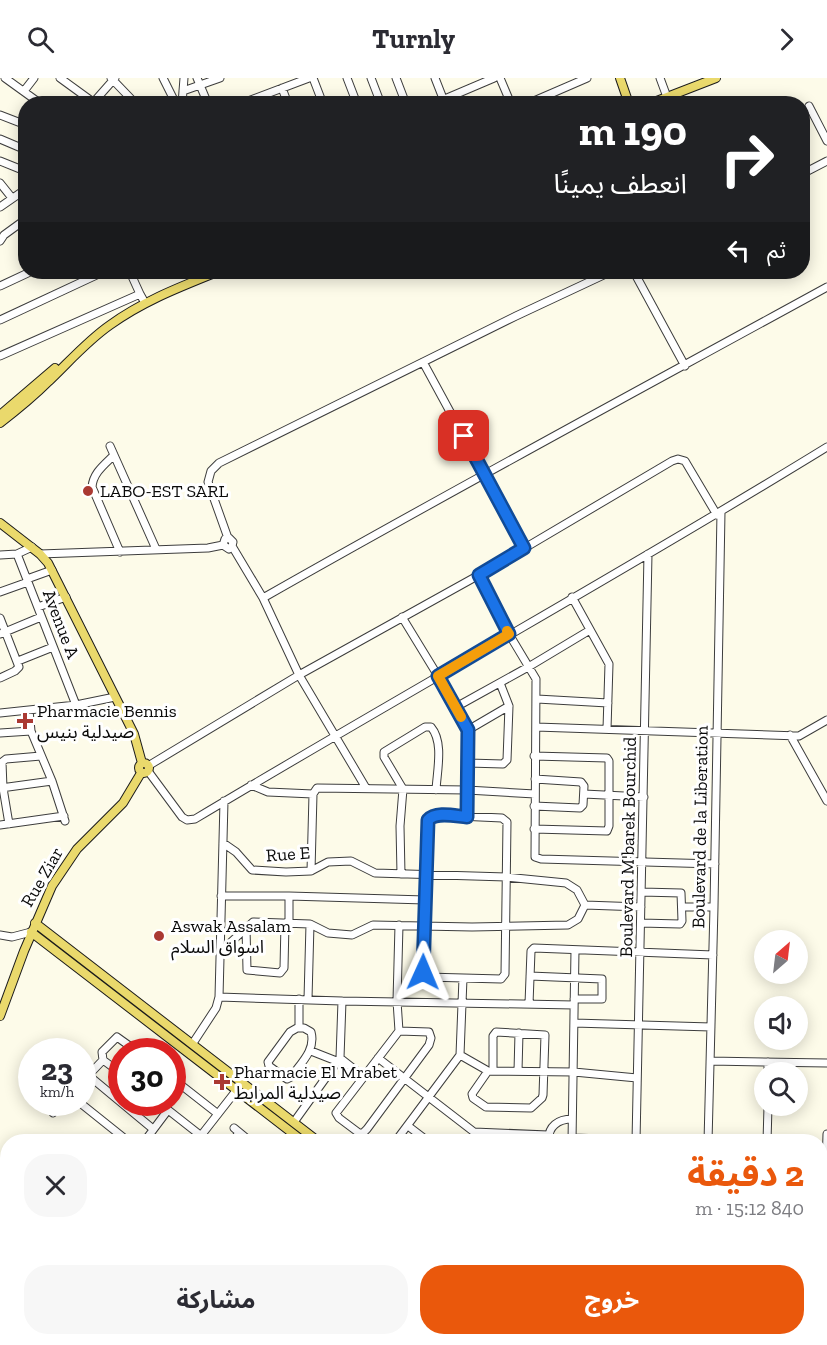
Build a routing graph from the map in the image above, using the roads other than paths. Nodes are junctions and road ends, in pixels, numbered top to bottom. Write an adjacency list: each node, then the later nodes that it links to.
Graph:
1 (5, 78): 22 (street)
2 (34, 78): 22 (street)
3 (60, 78): 25 (street)
4 (113, 78): 26 (street); 27 (street)
5 (163, 78): 28 (street)
6 (184, 78): 23 (street)
7 (220, 78): 20 (street)
8 (311, 78): 21 (street); 33 (street)
9 (371, 78): 35 (street)
10 (396, 78): 36 (street)
11 (435, 78): 37 (street)
12 (494, 78): 38 (street)
13 (500, 78): 39 (street)
14 (620, 78): 41 (main road)
15 (660, 78): 42 (street)
16 (716, 78): 19 (main road)
17 (348, 79): 34 (street)
18 (584, 79): 40 (street)
19 (698, 81): 43 (main road)
20 (198, 82): 23 (street); 30 (street)
21 (282, 88): 31 (street); 32 (street)
22 (24, 91): 24 (street)
23 (183, 91): 29 (street)
24 (31, 96)
25 (84, 96)
26 (99, 96)
27 (129, 96)
28 (172, 96)
29 (183, 96)
30 (204, 96)
31 (261, 96)
32 (285, 96)
33 (319, 96)
34 (354, 96)
35 (378, 96)
36 (402, 96)
37 (442, 96)
38 (455, 96)
39 (508, 96)
40 (545, 96)
41 (626, 96)
42 (667, 96)
43 (669, 96)
44 (810, 108): 48 (street)
45 (0, 115): 46 (street)
46 (18, 122)
47 (0, 139): 49 (street)
48 (827, 141)
49 (18, 147)
50 (0, 161): 52 (street)
51 (827, 162): 53 (street)
52 (18, 168)
53 (810, 170)
54 (0, 183): 56 (street)
55 (18, 194): 56 (street)
56 (12, 198): 57 (street)
57 (0, 207)
58 (18, 224): 59 (street)
59 (1, 236)
60 (18, 278): 66 (street)
61 (88, 279): 70 (street)
62 (133, 279): 68 (street)
63 (192, 279): 69 (main road)
64 (595, 279): 73 (street)
65 (638, 279): 74 (street)
66 (0, 286)
67 (827, 287): 74 (street)
68 (140, 294): 69 (street); 71 (street)
69 (145, 303): 72 (main road)
70 (0, 320)
71 (0, 356)
72 (73, 356): 75 (main road); 75 (main road)
73 (423, 362): 81 (street); 84 (street)
74 (685, 366): 81 (street)
75 (11, 410): 76 (main road); 77 (main road)
76 (0, 414)
77 (0, 423)
78 (110, 446): 80 (street)
79 (827, 447): 82 (street)
80 (114, 455): 89 (street); 90 (street)
81 (484, 474): 88 (street); 101 (street)
82 (719, 513): 88 (street); 93 (street); 130 (street, Boulevard de la Liberation)
83 (0, 523): 87 (main road)
84 (228, 538): 85 (street); 86 (street)
85 (223, 545): 86 (street); 89 (street)
86 (232, 546): 101 (street)
87 (32, 547): 91 (street); 92 (main road)
88 (524, 548): 96 (street)
89 (156, 549): 90 (street)
90 (120, 552): 92 (street)
91 (17, 554): 94 (street); 97 (street, Avenue A)
92 (40, 554): 95 (main road)
93 (648, 554): 100 (street); 129 (street, Boulevard M'barek Bourchid)
94 (0, 555)
95 (52, 570): 97 (street); 99 (main road)
96 (479, 575): 104 (street); 108 (street)
97 (27, 580): 98 (street); 102 (street, Avenue A)
98 (0, 592)
99 (66, 597): 102 (street); 116 (main road)
100 (572, 597): 106 (street); 108 (street)
101 (263, 598): 112 (street)
102 (38, 607): 103 (street, Avenue A)
103 (41, 617): 107 (street); 109 (street, Avenue A)
104 (402, 617): 112 (street); 113 (street)
105 (0, 618): 107 (street)
106 (590, 630): 111 (street); 118 (street)
107 (3, 633): 110 (street)
108 (509, 634): 111 (street); 113 (street)
109 (53, 647): 110 (street); 119 (street, Avenue A)
110 (18, 663): 114 (street)
111 (530, 666): 115 (street); 117 (street)
112 (299, 675): 132 (street); 137 (street)
113 (438, 676): 121 (street); 132 (street)
114 (0, 678)
115 (500, 683): 120 (street); 121 (street)
116 (115, 697): 119 (street); 137 (main road)
117 (537, 699): 118 (street); 125 (street)
118 (608, 703): 126 (street)
119 (76, 705): 122 (street)
120 (509, 706): 127 (street); 136 (street)
121 (456, 707): 127 (street)
122 (29, 710): 123 (street); 128 (street)
123 (0, 713)
124 (827, 720): 133 (street)
125 (536, 727): 126 (street); 135 (street)
126 (607, 729): 129 (street)
127 (468, 730): 136 (street)
128 (31, 731): 131 (street); 134 (street)
129 (646, 731): 130 (street); 150 (street, Boulevard M'barek Bourchid)
130 (717, 732): 133 (street); 160 (street, Boulevard de la Liberation)
131 (0, 734)
132 (336, 735): 140 (street); 142 (street)
133 (789, 735): 152 (street)
134 (41, 756): 139 (street); 141 (street)
135 (534, 756): 138 (street); 149 (street)
136 (468, 763): 145 (street)
137 (145, 768): 151 (street); 179 (main road, Rue Ziar)
138 (535, 779): 147 (street); 148 (street)
139 (52, 781): 141 (street); 155 (street)
140 (251, 785): 146 (street); 151 (street)
141 (2, 788): 155 (street)
142 (366, 788): 143 (street); 146 (street)
143 (403, 789): 144 (street); 144 (street); 162 (street)
144 (436, 790): 145 (street)
145 (468, 790): 147 (street); 154 (street)
146 (313, 794): 161 (street)
147 (535, 794): 153 (street)
148 (584, 794): 149 (street); 153 (street)
149 (610, 795): 150 (street); 157 (street)
150 (644, 797): 159 (street, Boulevard M'barek Bourchid)
151 (224, 801): 158 (street)
152 (827, 801)
153 (534, 806): 157 (street)
154 (467, 817): 163 (street); 164 (street)
155 (9, 824): 156 (street)
156 (0, 825)
157 (534, 829): 159 (street)
158 (223, 843): 161 (street, Rue E); 166 (street)
159 (643, 862): 160 (street); 165 (street, Boulevard M'barek Bourchid)
160 (715, 864): 172 (street, Boulevard de la Liberation)
161 (311, 871): 162 (street, Rue E)
162 (401, 874): 163 (street, Rue E)
163 (425, 874): 164 (street, Rue E); 168 (street)
164 (506, 877): 169 (street, Rue E); 178 (street)
165 (642, 892): 170 (street, Boulevard M'barek Bourchid); 171 (street)
166 (221, 896): 167 (street); 185 (street)
167 (290, 896): 168 (street); 173 (street)
168 (425, 900): 177 (street)
169 (585, 905): 170 (street); 178 (street)
170 (641, 907): 174 (street, Boulevard M'barek Bourchid)
171 (682, 907): 172 (street); 174 (street)
172 (714, 907): 187 (street, Boulevard de la Liberation)
173 (287, 923): 175 (street); 180 (street); 180 (street)
174 (641, 923): 186 (street, Boulevard M'barek Bourchid)
175 (310, 924): 176 (street); 193 (street)
176 (399, 925): 177 (street); 195 (street)
177 (423, 926): 178 (street); 189 (street)
178 (506, 926): 189 (street)
179 (33, 927): 182 (street); 196 (main road); 200 (main road, Rue Ziar)
180 (246, 927): 185 (street)
181 (0, 935): 182 (street)
182 (12, 937): 183 (street)
183 (0, 942)
184 (575, 950): 186 (street); 188 (street); 190 (street)
185 (219, 952): 191 (street)
186 (641, 952): 187 (street); 202 (street, Boulevard M'barek Bourchid)
187 (713, 955): 203 (street, Boulevard de la Liberation)
188 (530, 976): 190 (street); 199 (street)
189 (463, 978): 198 (street)
190 (574, 978): 197 (street); 197 (street)
191 (219, 997): 192 (street); 207 (street)
192 (299, 999): 193 (street); 204 (street)
193 (308, 999): 194 (street)
194 (342, 1001): 195 (street); 213 (street)
195 (397, 1001): 198 (street); 205 (street)
196 (131, 1002): 207 (main road); 228 (main road)
197 (574, 1002): 199 (street); 201 (street)
198 (463, 1003): 199 (street); 210 (street)
199 (529, 1004)
200 (0, 1016)
201 (574, 1023): 202 (street); 223 (street)
202 (638, 1026): 203 (street); 225 (street, Boulevard M'barek Bourchid)
203 (711, 1027): 214 (street, Boulevard de la Liberation)
204 (299, 1028): 209 (street); 209 (street)
205 (399, 1031): 211 (street); 226 (street)
206 (519, 1033): 220 (street); 221 (street); 222 (street)
207 (193, 1043): 228 (main road)
208 (108, 1047): 212 (street)
209 (311, 1051): 213 (street)
210 (460, 1055): 220 (street); 230 (street)
211 (378, 1058): 224 (street); 226 (street)
212 (103, 1060): 218 (street); 219 (street)
213 (339, 1060): 224 (street); 237 (street)
214 (710, 1061): 215 (street); 253 (street, Boulevard de la Liberation)
215 (768, 1062)
216 (808, 1063): 217 (street)
217 (827, 1063)
218 (108, 1064)
219 (96, 1067)
220 (490, 1071): 221 (street); 222 (street)
221 (518, 1071): 222 (street)
222 (544, 1072): 223 (street)
223 (574, 1072): 225 (street); 236 (street)
224 (363, 1076): 226 (street)
225 (637, 1078): 252 (street, Boulevard M'barek Bourchid)
226 (405, 1080): 230 (street)
227 (96, 1083): 239 (street)
228 (240, 1086): 231 (street); 237 (main road); 245 (main road)
229 (186, 1089): 231 (street)
230 (429, 1098): 238 (street); 240 (street)
231 (218, 1114): 244 (street)
232 (96, 1115): 241 (street)
233 (164, 1116): 239 (street)
234 (174, 1116): 243 (street)
235 (768, 1116): 254 (street)
236 (572, 1119): 250 (street); 251 (street)
237 (294, 1122): 246 (main road)
238 (408, 1126): 247 (street); 248 (street)
239 (153, 1130): 242 (street)
240 (488, 1133): 249 (street)
241 (119, 1134)
242 (150, 1134)
243 (194, 1134)
244 (201, 1134)
245 (295, 1134)
246 (309, 1134)
247 (402, 1134)
248 (418, 1134)
249 (500, 1134)
250 (550, 1134)
251 (572, 1134)
252 (636, 1134)
253 (706, 1134)
254 (767, 1134)

